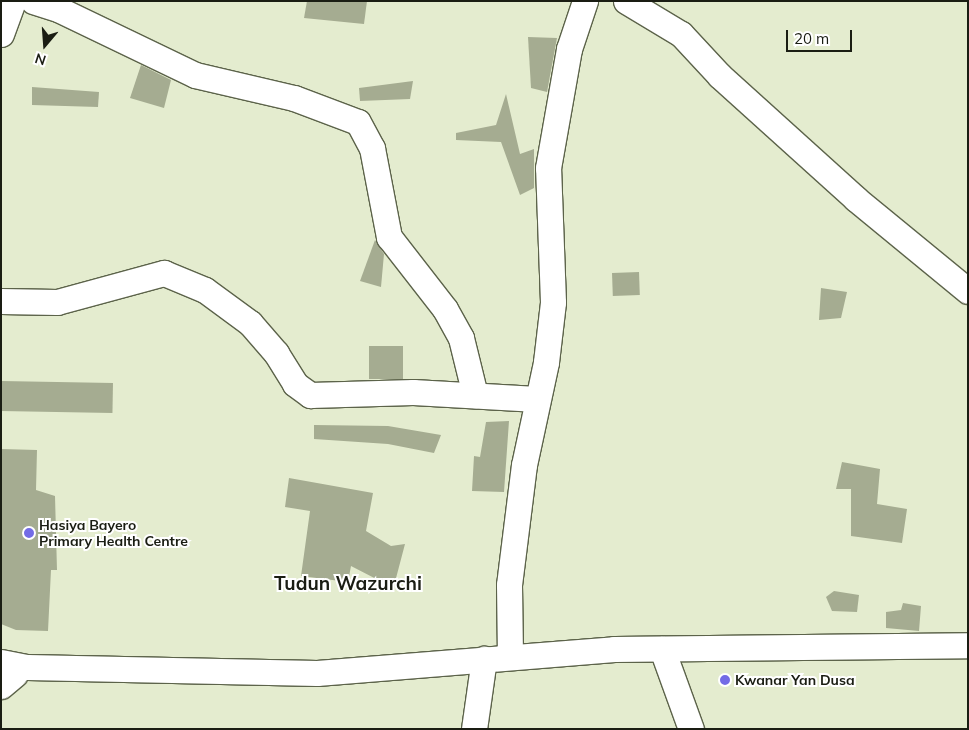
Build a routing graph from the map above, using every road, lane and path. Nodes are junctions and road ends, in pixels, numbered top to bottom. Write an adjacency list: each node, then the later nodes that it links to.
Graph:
1 (13, 1): 5 (street)
2 (33, 1): 8 (street)
3 (585, 1): 9 (street)
4 (626, 1): 6 (street)
5 (1, 34)
6 (968, 291)
7 (1, 300): 8 (street)
8 (475, 395): 9 (street)
9 (537, 399): 12 (street)
10 (968, 645): 11 (street)
11 (662, 649): 12 (street); 16 (street)
12 (510, 656): 13 (street)
13 (484, 659): 14 (street); 15 (street)
14 (9, 674)
15 (474, 729)
16 (691, 729)

